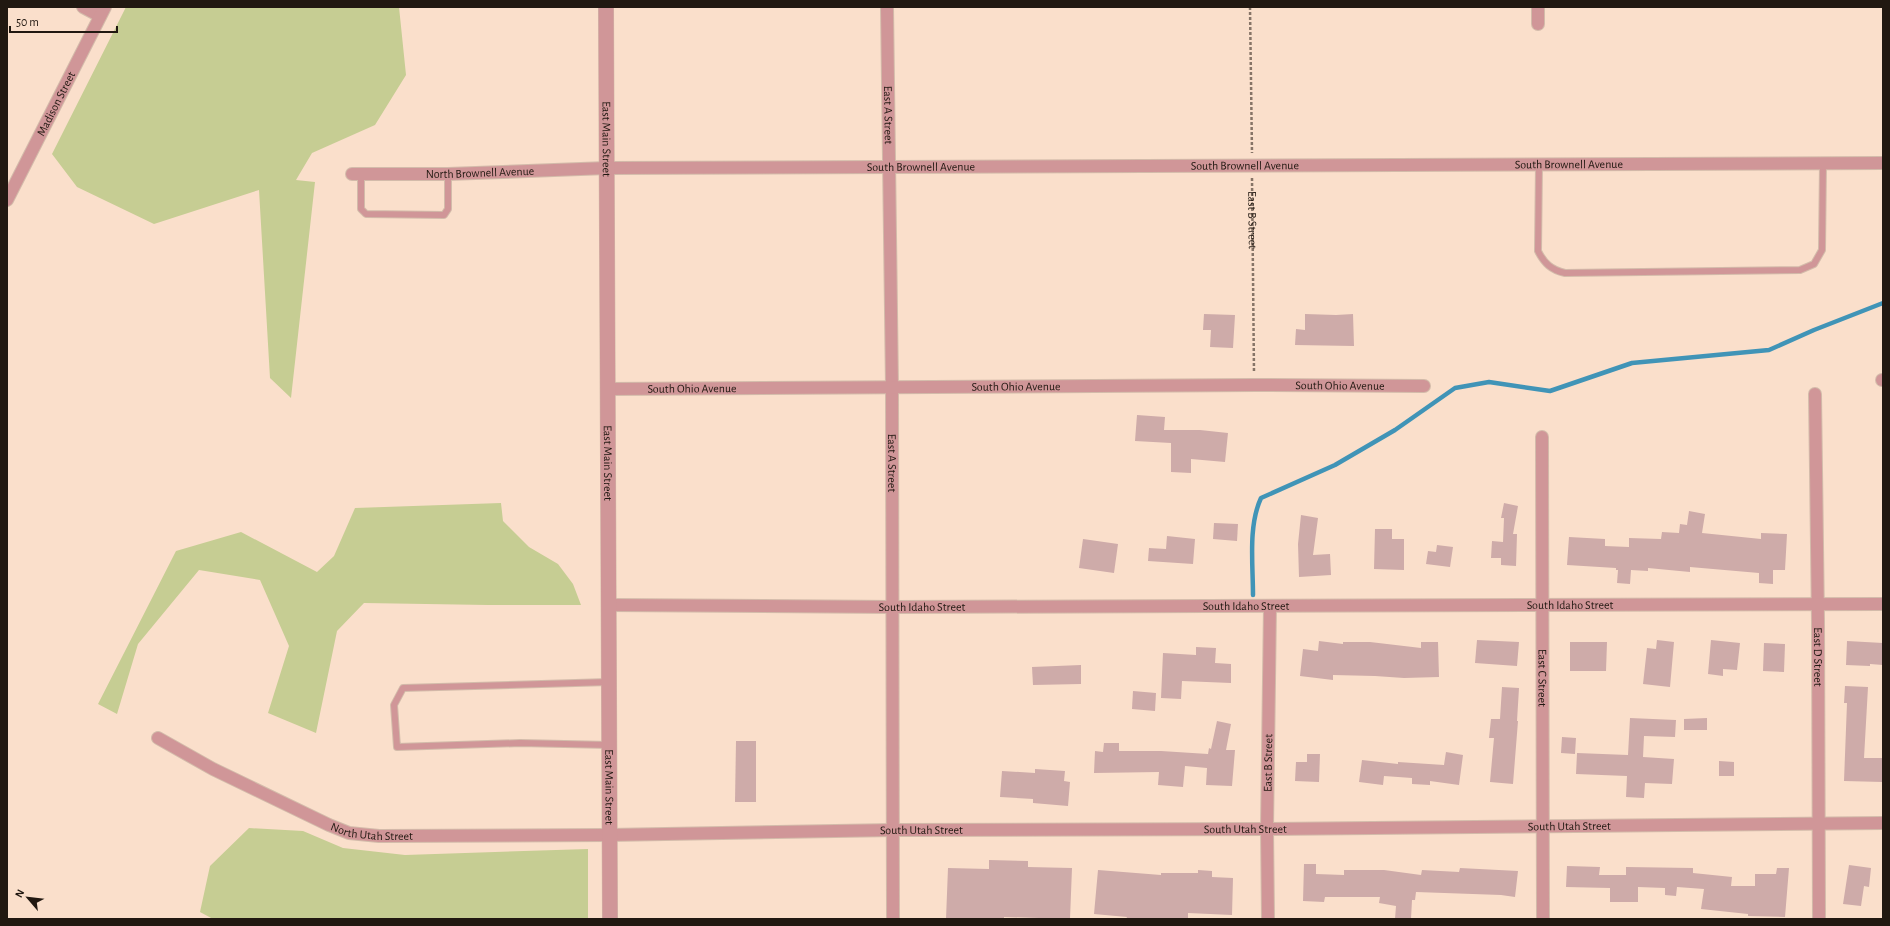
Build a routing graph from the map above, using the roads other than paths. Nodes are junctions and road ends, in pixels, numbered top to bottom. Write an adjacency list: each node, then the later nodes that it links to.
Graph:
1 (83, 7): 5 (street)
2 (606, 7): 11 (street, East Main Street)
3 (887, 7): 10 (street, East A Street)
4 (1538, 7): 6 (street)
5 (102, 11): 14 (street, Madison Street)
6 (1538, 24)
7 (1823, 163): 8 (street, South Brownell Avenue); 9 (street, South Brownell Avenue); 9 (lane)
8 (1883, 163)
9 (1539, 165): 10 (street, South Brownell Avenue)
10 (889, 167): 11 (street, South Brownell Avenue); 16 (street, East A Street)
11 (606, 168): 13 (street, North Brownell Avenue); 17 (street, East Main Street)
12 (357, 174): 13 (street, North Brownell Avenue); 13 (lane)
13 (448, 174)
14 (7, 200)
15 (1424, 386): 16 (street, South Ohio Avenue)
16 (892, 387): 17 (street, South Ohio Avenue); 25 (street, East A Street)
17 (608, 389): 22 (street, East Main Street)
18 (1815, 394): 23 (street, East D Street)
19 (1542, 437): 20 (street, East C Street)
20 (1543, 604): 23 (street, South Idaho Street); 24 (street, South Idaho Street); 31 (street, East C Street)
21 (1883, 604): 23 (street, South Idaho Street)
22 (609, 605): 25 (street, South Idaho Street); 26 (street, East Main Street)
23 (1818, 605): 29 (street, East D Street)
24 (1270, 606): 25 (street, South Idaho Street); 32 (street, East B Street)
25 (893, 607): 33 (street, East A Street)
26 (609, 682): 28 (street, East Main Street); 28 (lane)
27 (158, 738): 34 (street, North Utah Street)
28 (609, 745): 34 (street, East Main Street)
29 (1818, 823): 30 (street, South Utah Street); 31 (street, South Utah Street); 39 (street, East D Street)
30 (1883, 823)
31 (1542, 826): 32 (street, South Utah Street); 38 (street, East C Street)
32 (1267, 829): 33 (street, South Utah Street); 37 (street, East B Street)
33 (894, 830): 34 (street, South Utah Street); 36 (street, East A Street)
34 (609, 835): 35 (street, East Main Street)
35 (610, 919)
36 (893, 919)
37 (1268, 919)
38 (1543, 919)
39 (1819, 919)

